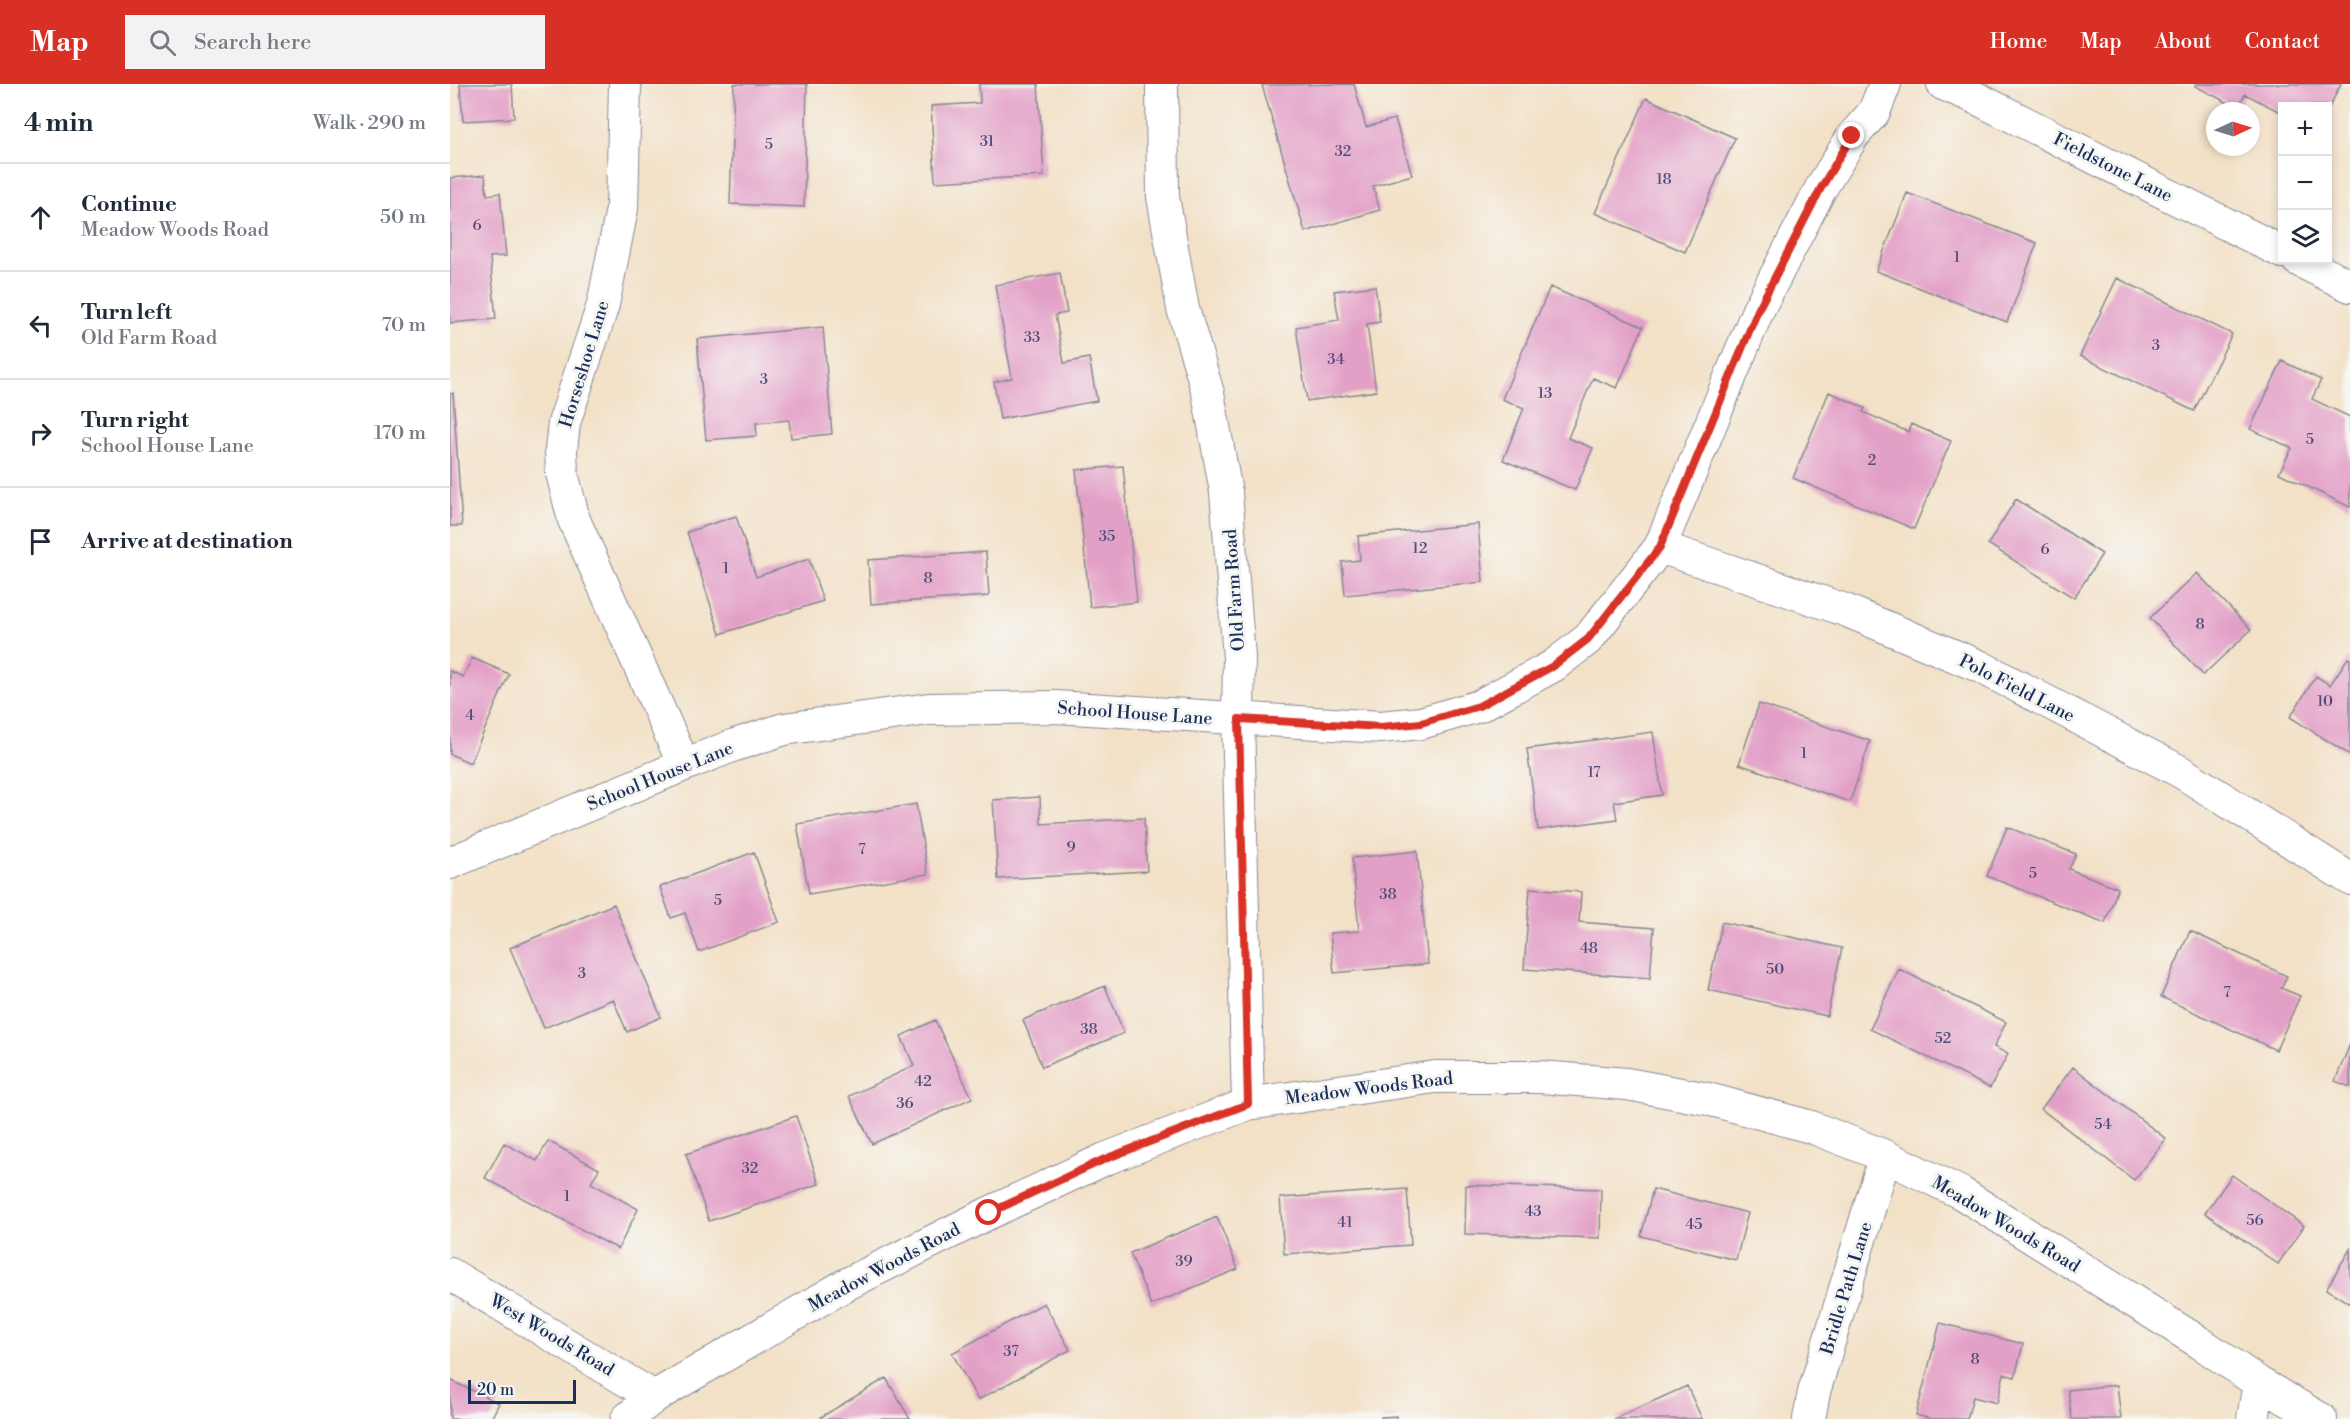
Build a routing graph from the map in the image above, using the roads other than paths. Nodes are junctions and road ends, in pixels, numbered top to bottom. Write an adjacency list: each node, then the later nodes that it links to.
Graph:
1 (625, 84): 10 (street, Horseshoe Lane)
2 (1162, 84): 9 (street, Old Farm Road)
3 (1886, 84): 8 (street, School House Lane)
4 (1943, 84): 5 (street, Fieldstone Lane)
5 (2278, 249)
6 (2306, 264): 7 (street)
7 (2350, 286)
8 (1660, 547): 9 (street, School House Lane); 12 (street, Polo Field Lane)
9 (1239, 719): 10 (street, School House Lane); 13 (street, Old Farm Road)
10 (684, 765): 11 (street, School House Lane)
11 (450, 863)
12 (2350, 879)
13 (1248, 1104): 14 (street, Meadow Woods Road); 17 (street, Meadow Woods Road)
14 (1885, 1156): 16 (street, Meadow Woods Road); 19 (street, Bridle Path Lane)
15 (450, 1274): 17 (street, West Woods Road)
16 (2259, 1383): 20 (street); 21 (street, Meadow Woods Road)
17 (654, 1397): 18 (street, Meadow Woods Road)
18 (627, 1419)
19 (1809, 1419)
20 (2253, 1419)
21 (2321, 1419)

